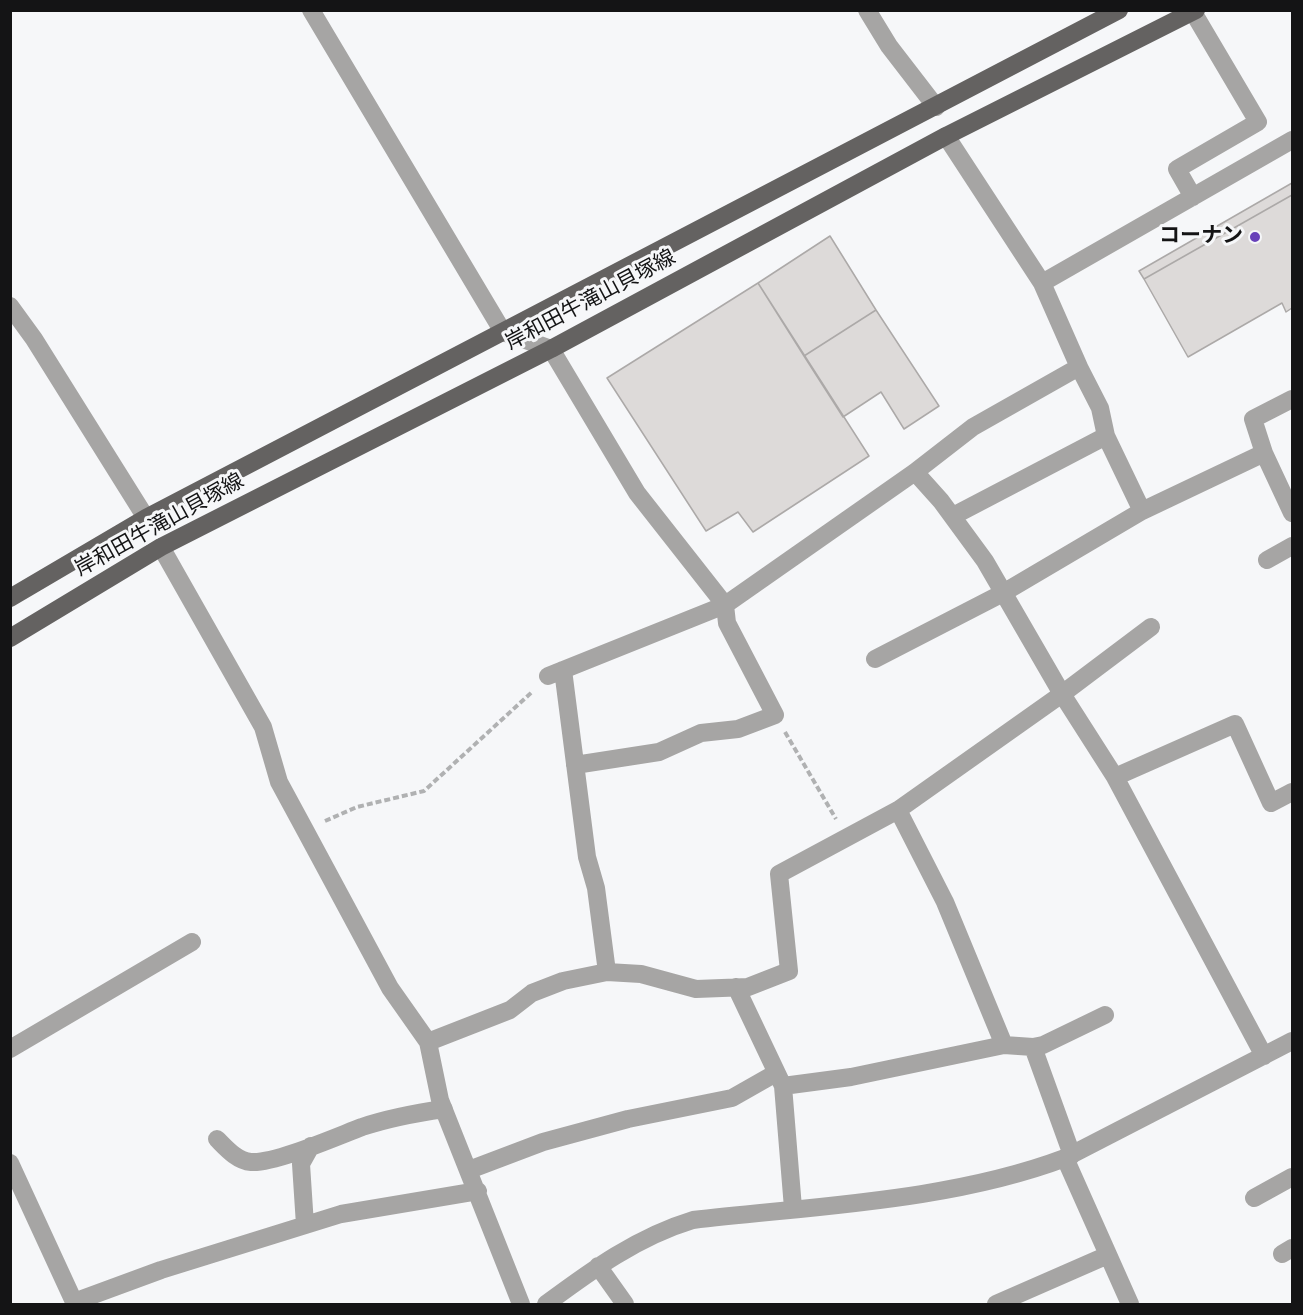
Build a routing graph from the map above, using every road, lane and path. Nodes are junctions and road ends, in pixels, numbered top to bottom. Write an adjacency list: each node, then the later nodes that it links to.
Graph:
1 (311, 10): 11 (street)
2 (867, 10): 5 (street)
3 (1119, 10): 5 (main road, 岸和田牛滝山貝塚線)
4 (1195, 11): 6 (main road, 岸和田牛滝山貝塚線); 8 (street)
5 (936, 106): 11 (main road, 岸和田牛滝山貝塚線)
6 (946, 136): 9 (street); 12 (main road, 岸和田牛滝山貝塚線)
7 (1293, 140): 8 (street)
8 (1193, 197): 9 (street)
9 (1042, 283): 13 (street)
10 (10, 306): 21 (street)
11 (503, 332): 12 (street); 21 (main road, 岸和田牛滝山貝塚線)
12 (551, 349): 23 (main road, 岸和田牛滝山貝塚線); 27 (street)
13 (1079, 367): 15 (street); 17 (street)
14 (1293, 399): 16 (street)
15 (1106, 436): 18 (street); 20 (street)
16 (1264, 453): 18 (street); 19 (street)
17 (915, 472): 20 (street); 27 (street)
18 (1142, 512): 25 (street)
19 (1293, 513)
20 (952, 516): 25 (street)
21 (146, 518): 26 (main road, 岸和田牛滝山貝塚線)
22 (1293, 546): 24 (street)
23 (161, 547): 29 (main road, 岸和田牛滝山貝塚線); 38 (street)
24 (1267, 560)
25 (1003, 593): 30 (street); 32 (street)
26 (10, 598)
27 (725, 605): 31 (street); 33 (street)
28 (1151, 627): 32 (street)
29 (10, 638)
30 (875, 659)
31 (556, 673): 34 (street); 38 (path)
32 (1062, 694): 35 (street); 37 (street)
33 (775, 715): 34 (street); 39 (path)
34 (575, 765): 41 (street)
35 (1115, 777): 36 (street); 49 (street)
36 (1293, 792)
37 (898, 810): 39 (street); 46 (street)
38 (305, 830): 45 (street)
39 (847, 838): 42 (street)
40 (192, 942): 48 (street)
41 (607, 972): 42 (street); 45 (street)
42 (736, 987): 50 (street)
43 (1105, 1015): 47 (street)
44 (1293, 1041): 49 (street)
45 (428, 1042): 51 (street)
46 (1004, 1045): 47 (street); 50 (street)
47 (1033, 1047): 54 (street)
48 (10, 1049)
49 (1264, 1056): 54 (street)
50 (779, 1079): 56 (street); 60 (street)
51 (444, 1109): 53 (street); 56 (street)
52 (217, 1139): 53 (street)
53 (310, 1146): 61 (street)
54 (1068, 1157): 60 (street); 62 (street)
55 (10, 1163): 64 (street)
56 (469, 1170): 58 (street)
57 (1293, 1177): 59 (street)
58 (478, 1191): 61 (street); 65 (street)
59 (1254, 1198)
60 (793, 1208): 63 (street)
61 (304, 1225): 64 (street)
62 (1108, 1255): 68 (street); 69 (street)
63 (598, 1266): 66 (street); 67 (street)
64 (75, 1304)
65 (521, 1305)
66 (546, 1305)
67 (625, 1305)
68 (996, 1305)
69 (1131, 1305)

